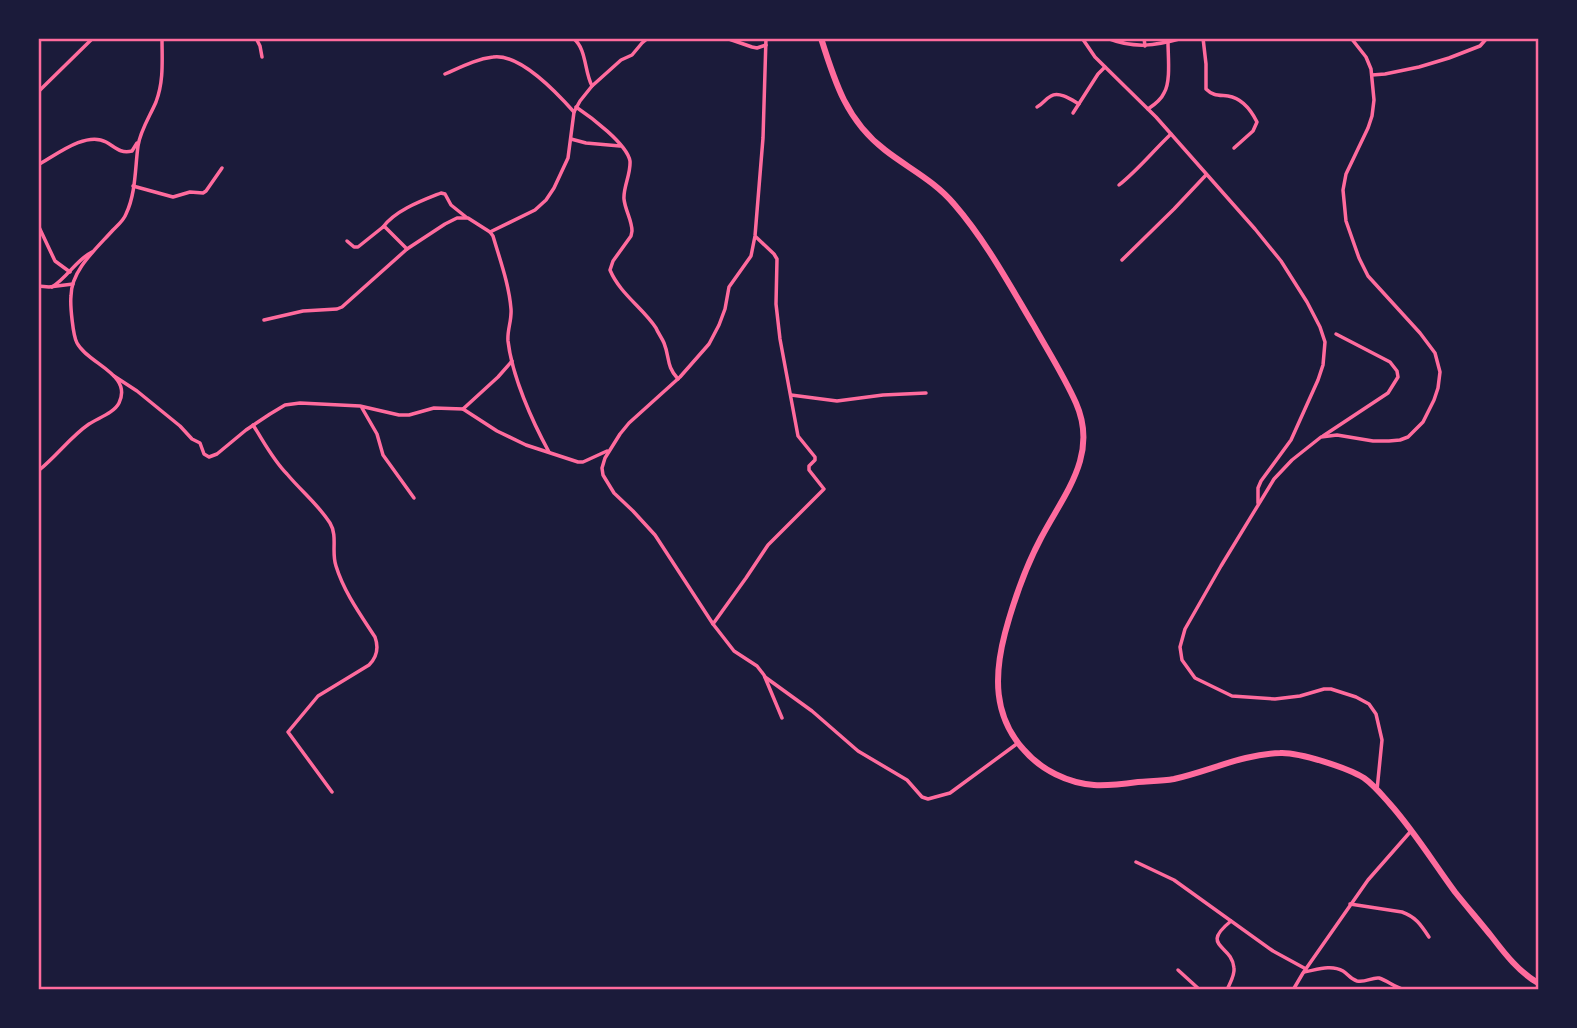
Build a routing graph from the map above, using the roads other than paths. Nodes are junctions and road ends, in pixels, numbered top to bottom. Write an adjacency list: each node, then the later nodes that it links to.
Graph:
1 (93, 38): 24 (street)
2 (162, 38): 32 (street)
3 (256, 38): 19 (street)
4 (573, 38): 23 (street)
5 (648, 38): 23 (street)
6 (726, 38): 17 (street)
7 (766, 38): 17 (street)
8 (821, 38): 72 (highway)
9 (1082, 38): 20 (street)
10 (1107, 38): 18 (street)
11 (1144, 38): 18 (street)
12 (1183, 38): 16 (street)
13 (1203, 38): 34 (street)
14 (1351, 38): 22 (street)
15 (1487, 38): 22 (street)
16 (1168, 42): 18 (street); 27 (street)
17 (766, 45): 44 (street)
18 (1145, 46)
19 (262, 57)
20 (1105, 67): 25 (street); 27 (street)
21 (445, 74): 28 (street)
22 (1372, 75): 63 (street)
23 (592, 86): 28 (street)
24 (38, 92)
25 (1079, 104): 26 (street); 29 (street)
26 (1037, 107)
27 (1148, 109): 30 (street)
28 (575, 110): 31 (street); 33 (street)
29 (1073, 113)
30 (1171, 134): 37 (street); 38 (street)
31 (571, 139): 33 (street); 43 (street)
32 (139, 140): 35 (street); 39 (street)
33 (620, 145): 57 (street)
34 (1234, 148)
35 (38, 165)
36 (222, 168): 39 (street)
37 (1206, 175): 48 (street); 68 (street)
38 (1119, 185)
39 (133, 186): 47 (street)
40 (468, 218): 42 (street); 43 (street); 46 (street)
41 (38, 225): 49 (street)
42 (383, 227): 45 (street); 46 (street)
43 (490, 232): 55 (street)
44 (755, 236): 57 (street); 59 (street)
45 (347, 241)
46 (407, 249): 53 (street)
47 (96, 250): 49 (street); 50 (street)
48 (1122, 260)
49 (70, 272): 52 (street)
50 (72, 284): 52 (street); 56 (street)
51 (38, 286): 52 (street)
52 (52, 287)
53 (264, 320)
54 (1336, 334): 63 (street)
55 (512, 360): 61 (street); 65 (street)
56 (114, 376): 62 (street); 66 (street)
57 (678, 379): 64 (street)
58 (926, 393): 59 (street)
59 (792, 395): 69 (street)
60 (361, 406): 61 (street); 62 (street); 67 (street)
61 (463, 409): 65 (street)
62 (253, 425): 74 (street)
63 (1321, 437): 68 (street)
64 (609, 451): 65 (street); 69 (street)
65 (550, 453)
66 (38, 471)
67 (414, 498)
68 (1258, 505): 73 (street)
69 (713, 624): 70 (street)
70 (764, 675): 71 (street); 72 (street)
71 (782, 718)
72 (1018, 743): 73 (highway)
73 (1377, 790): 75 (highway)
74 (332, 792)
75 (1412, 830): 77 (street); 82 (highway)
76 (1136, 862): 78 (street)
77 (1350, 904): 79 (street); 81 (street)
78 (1231, 921): 81 (street); 84 (street)
79 (1429, 937)
80 (1178, 971): 83 (street)
81 (1304, 971): 85 (street); 86 (street)
82 (1538, 983)
83 (1200, 989)
84 (1227, 989)
85 (1293, 989)
86 (1405, 989)

